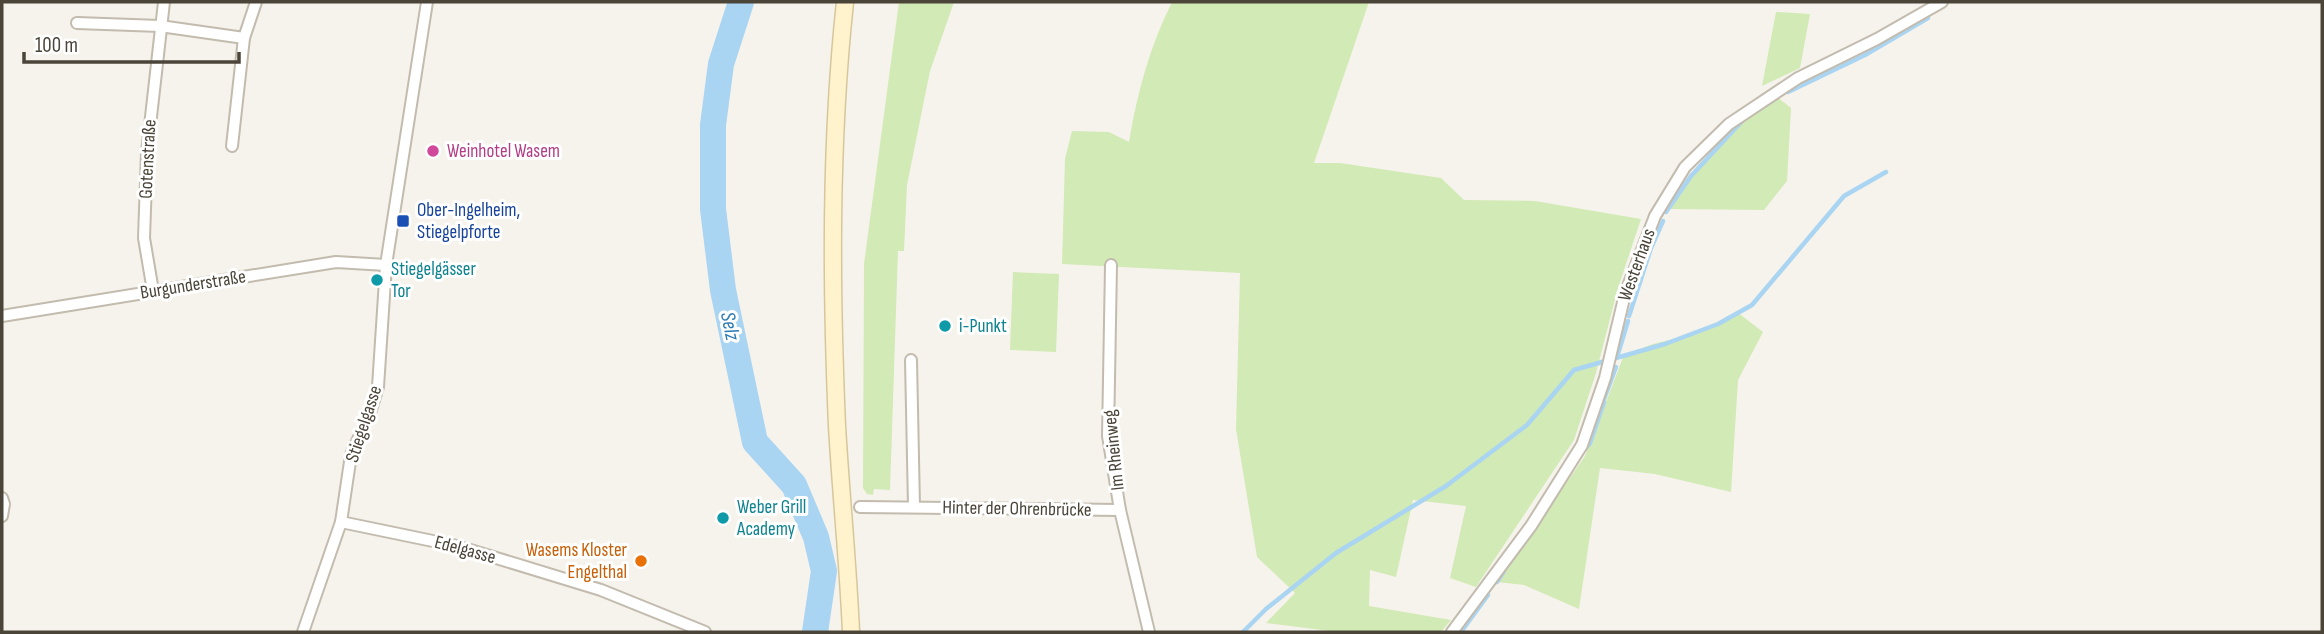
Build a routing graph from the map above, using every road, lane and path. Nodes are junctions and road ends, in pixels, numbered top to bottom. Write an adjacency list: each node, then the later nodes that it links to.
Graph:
1 (164, 2): 7 (street, Gotenstraße)
2 (256, 2): 8 (street)
3 (427, 2): 10 (street, Stiegelgasse)
4 (845, 2): 23 (main road)
5 (1942, 2): 25 (street, Westerhaus)
6 (77, 23): 7 (street)
7 (160, 26): 8 (street); 12 (street, Gotenstraße)
8 (244, 38): 9 (street)
9 (232, 146)
10 (386, 265): 12 (street, Burgunderstraße); 20 (street, Stiegelgasse)
11 (1111, 265): 18 (street, Im Rheinweg)
12 (153, 292): 13 (street, Burgunderstraße)
13 (2, 316)
14 (911, 360): 17 (street, Hinter der Ohrenbrücke)
15 (2, 498): 19 (street)
16 (860, 507): 17 (street, Hinter der Ohrenbrücke)
17 (914, 507): 18 (street, Hinter der Ohrenbrücke)
18 (1120, 510): 24 (street, Im Rheinweg)
19 (2, 516)
20 (341, 522): 21 (street, Stiegelgasse); 22 (street, Edelgasse)
21 (303, 632)
22 (705, 632)
23 (851, 632)
24 (1149, 632)
25 (1452, 632)

